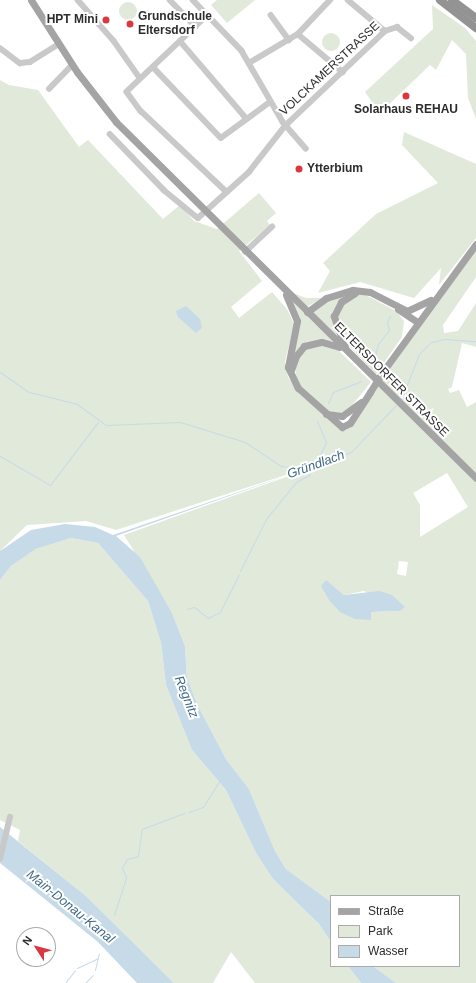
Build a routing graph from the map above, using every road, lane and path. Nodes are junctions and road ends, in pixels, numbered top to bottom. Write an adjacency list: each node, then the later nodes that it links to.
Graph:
1 (31, 0): 21 (main road, ELTERSDORFER STRASSE)
2 (78, 0): 27 (street)
3 (170, 0): 13 (street)
4 (193, 0): 10 (street)
5 (330, 0): 16 (street)
6 (348, 0): 15 (street)
7 (440, 0): 12 (highway)
8 (452, 0): 11 (highway)
9 (271, 15): 19 (street)
10 (207, 16): 13 (street); 23 (street)
11 (476, 17)
12 (463, 18): 14 (highway); 17 (highway)
13 (196, 27): 20 (street)
14 (476, 28)
15 (385, 31): 18 (street, VOLCKAMERSTRASSE); 26 (street, VOLCKAMERSTRASSE)
16 (298, 34): 19 (street); 26 (street)
17 (476, 34)
18 (410, 38)
19 (289, 40): 23 (street)
20 (181, 42): 25 (street); 30 (street)
21 (59, 44): 22 (street); 24 (main road, ELTERSDORFER STRASSE)
22 (0, 48)
23 (249, 63): 29 (street)
24 (72, 65): 28 (street); 35 (main road, ELTERSDORFER STRASSE)
25 (152, 67): 27 (street); 30 (street)
26 (343, 72): 31 (street, VOLCKAMERSTRASSE)
27 (140, 78): 34 (street)
28 (49, 89)
29 (270, 102): 30 (street); 31 (street)
30 (247, 119)
31 (285, 126): 33 (street); 34 (street, VOLCKAMERSTRASSE)
32 (110, 134): 35 (street)
33 (306, 148)
34 (227, 192): 35 (street, VOLCKAMERSTRASSE)
35 (205, 211): 38 (main road, ELTERSDORFER STRASSE)
36 (272, 227): 38 (street)
37 (476, 244): 41 (main road)
38 (246, 250): 39 (main road, ELTERSDORFER STRASSE); 42 (main road, ELTERSDORFER STRASSE)
39 (283, 290): 42 (main road, ELTERSDORFER STRASSE); 48 (main road)
40 (362, 290): 43 (main road); 44 (main road); 47 (main road)
41 (440, 291): 44 (main road); 45 (main road)
42 (291, 296): 43 (main road, ELTERSDORFER STRASSE)
43 (307, 312): 47 (main road, ELTERSDORFER STRASSE)
44 (405, 313): 45 (main road); 46 (main road)
45 (417, 322): 46 (main road)
46 (407, 336): 49 (main road, bridge)
47 (348, 352): 48 (main road); 51 (main road, ELTERSDORFER STRASSE)
48 (291, 374): 50 (main road)
49 (365, 398): 50 (main road); 50 (main road)
50 (326, 414)
51 (476, 478)
52 (10, 817): 53 (street)
53 (0, 859)

